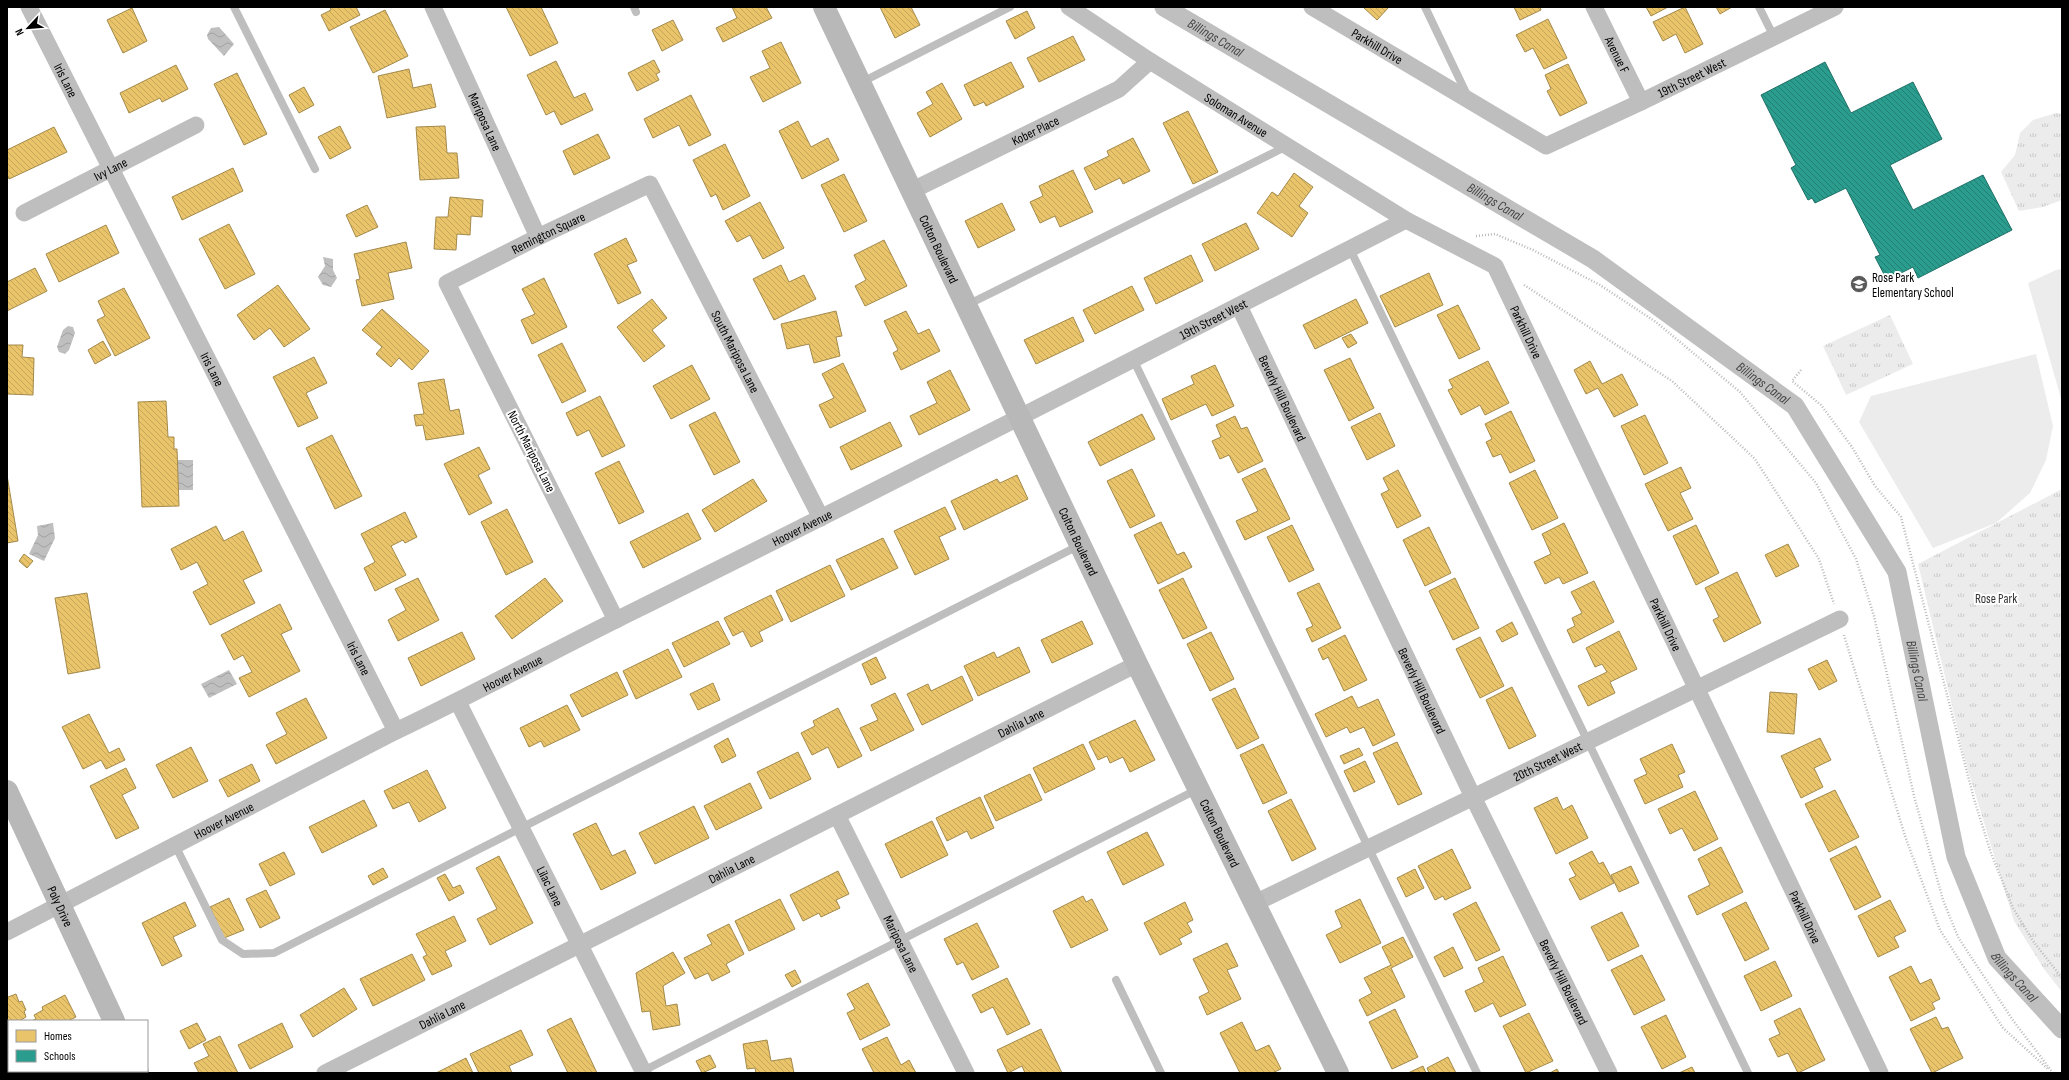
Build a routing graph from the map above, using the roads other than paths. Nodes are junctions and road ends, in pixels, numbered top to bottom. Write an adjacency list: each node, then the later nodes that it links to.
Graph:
1 (29, 7): 20 (street, Iris Lane)
2 (234, 7): 21 (lane)
3 (433, 7): 26 (street, Mariposa Lane)
4 (824, 7): 14 (street, Colton Boulevard)
5 (1010, 7): 14 (lane)
6 (1069, 7): 13 (street, Soloman Avenue)
7 (1312, 7): 15 (street, Parkhill Drive)
8 (1425, 7): 15 (lane)
9 (1594, 7): 16 (street, Avenue F)
10 (1759, 7): 12 (lane)
11 (1835, 7): 12 (street, 19th Street West)
12 (1774, 37): 16 (street, 19th Street West)
13 (1150, 61): 18 (street, Soloman Avenue); 23 (street, Kober Place)
14 (861, 83): 23 (street, Colton Boulevard)
15 (1470, 101): 19 (street, Parkhill Drive)
16 (1641, 102): 19 (street, 19th Street West)
17 (196, 125): 20 (street, Ivy Lane)
18 (1287, 146): 25 (street, Soloman Avenue); 29 (lane)
19 (1546, 146)
20 (111, 170): 24 (street, Ivy Lane); 40 (street, Iris Lane)
21 (315, 170)
22 (650, 184): 26 (street, Remington Square); 33 (street, South Mariposa Lane)
23 (913, 190): 29 (street, Colton Boulevard)
24 (24, 213)
25 (1406, 220): 27 (street, 19th Street West); 38 (street, Parkhill Drive)
26 (538, 237): 28 (street, Remington Square)
27 (1350, 249): 30 (street, 19th Street West); 41 (lane)
28 (447, 283): 36 (street, North Mariposa Lane)
29 (967, 305): 32 (street, Colton Boulevard)
30 (1238, 306): 31 (street, 19th Street West); 44 (street, Beverly Hill Boulevard)
31 (1132, 359): 32 (street, 19th Street West); 48 (lane)
32 (1020, 416): 33 (street, Hoover Avenue); 34 (street, Colton Boulevard)
33 (821, 518): 36 (street, Hoover Avenue)
34 (1081, 545): 37 (street, Colton Boulevard); 46 (lane)
35 (1840, 619): 38 (street, 20th Street West)
36 (616, 620): 39 (street, Hoover Avenue)
37 (1138, 664): 42 (street, Colton Boulevard); 45 (street, Dahlia Lane)
38 (1696, 690): 41 (street, 20th Street West); 64 (street, Parkhill Drive)
39 (458, 702): 40 (street, Hoover Avenue); 46 (street, Lilac Lane)
40 (396, 731): 47 (street, Hoover Avenue)
41 (1588, 742): 44 (street, 20th Street West); 63 (lane)
42 (1199, 788): 49 (street, Colton Boulevard); 52 (lane)
43 (7, 791): 50 (street, Poly Drive)
44 (1473, 797): 48 (street, 20th Street West); 62 (street, Beverly Hill Boulevard)
45 (837, 815): 52 (street, Mariposa Lane); 53 (street, Dahlia Lane)
46 (521, 827): 47 (lane); 53 (street, Lilac Lane)
47 (175, 845): 50 (street, Hoover Avenue)
48 (1368, 846): 49 (street, 20th Street West); 61 (lane)
49 (1255, 903): 60 (street, Colton Boulevard)
50 (61, 905): 51 (street, Hoover Avenue); 55 (street, Poly Drive)
51 (7, 932)
52 (900, 940): 56 (lane); 58 (street, Mariposa Lane)
53 (580, 945): 56 (street, Lilac Lane); 57 (street, Dahlia Lane)
54 (1116, 980): 59 (lane)
55 (114, 1020)
56 (643, 1071)
57 (325, 1073)
58 (966, 1073)
59 (1161, 1073)
60 (1338, 1073)
61 (1477, 1073)
62 (1609, 1073)
63 (1748, 1073)
64 (1880, 1073)

